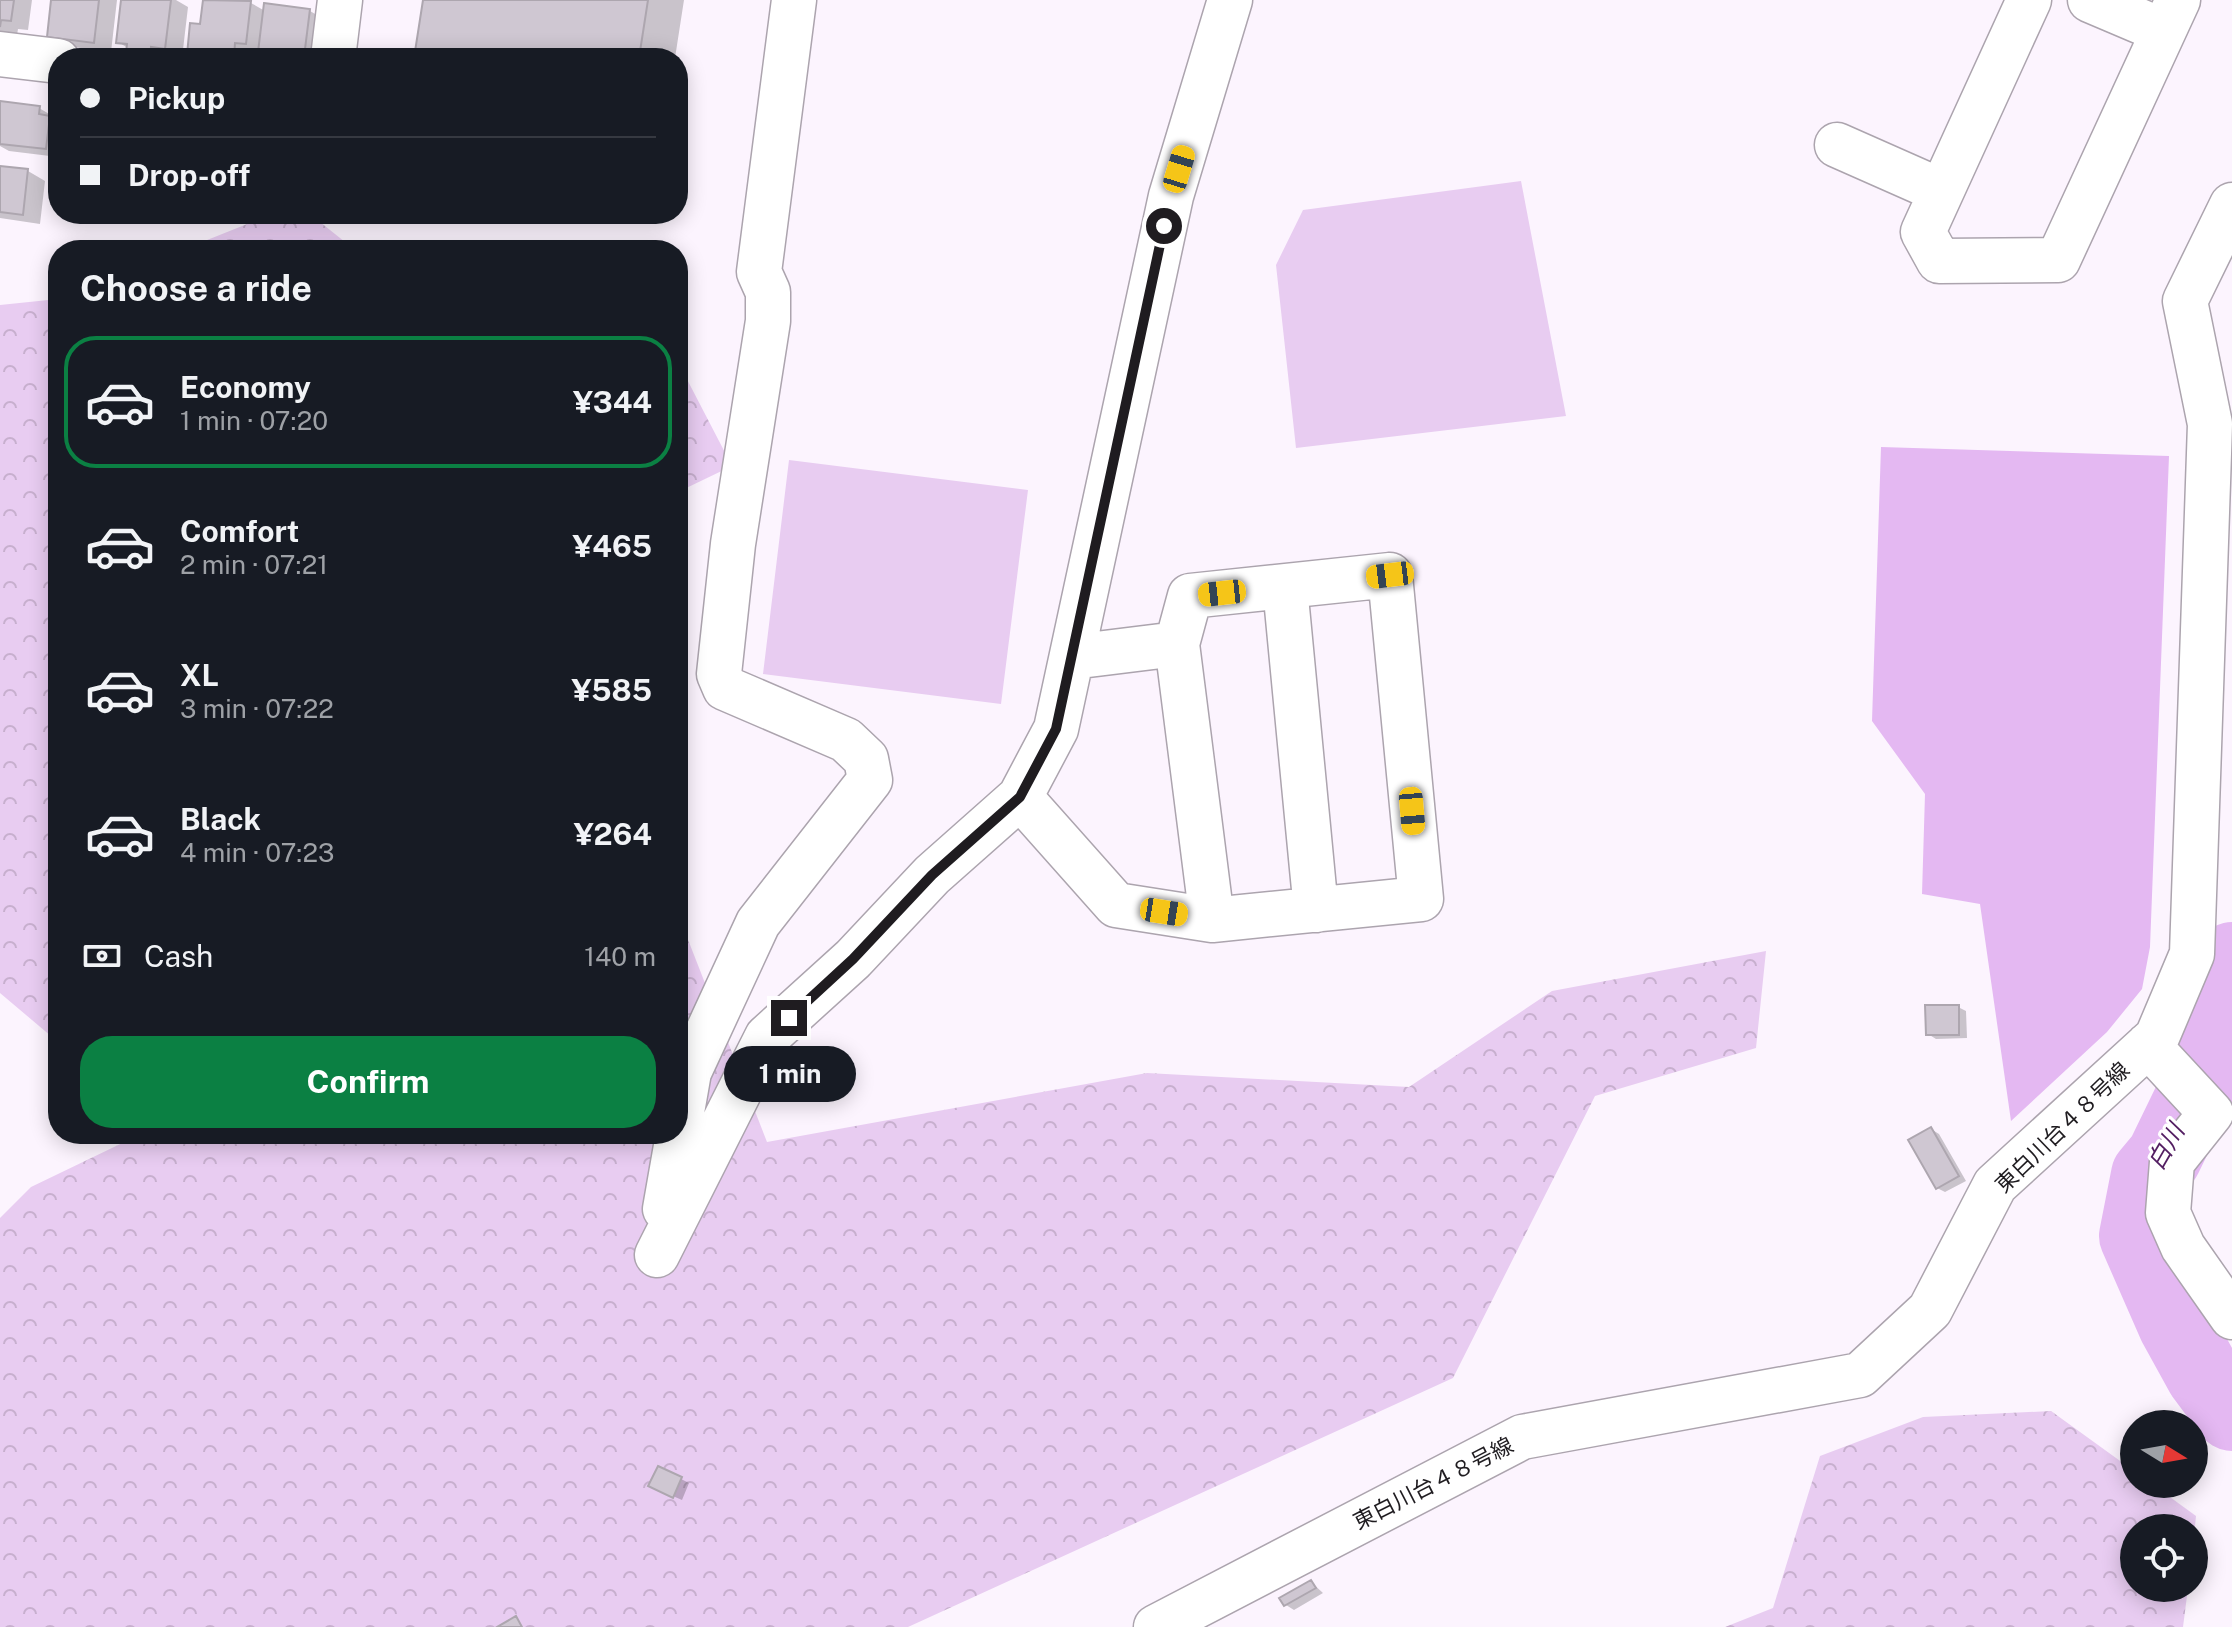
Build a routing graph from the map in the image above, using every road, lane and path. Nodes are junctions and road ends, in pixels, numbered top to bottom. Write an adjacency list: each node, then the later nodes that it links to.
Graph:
1 (340, 0): 7 (street)
2 (794, 0): 20 (street)
3 (1230, 0): 15 (street)
4 (2029, 0): 11 (street)
5 (2090, 0): 6 (street)
6 (2171, 16): 11 (street)
7 (334, 48)
8 (0, 54): 9 (street)
9 (48, 60)
10 (1837, 145): 11 (street)
11 (1941, 191)
12 (2232, 205): 19 (street, 東白川台４８号線)
13 (1285, 587): 14 (street); 17 (street); 17 (street)
14 (1177, 644): 15 (street); 18 (street)
15 (1072, 657): 16 (street)
16 (1020, 797): 18 (street); 21 (street)
17 (1316, 910): 18 (street)
18 (1212, 920)
19 (2148, 1045): 22 (street); 23 (street, 東白川台４８号線)
20 (688, 1078)
21 (676, 1144)
22 (2232, 1317)
23 (1156, 1627)

